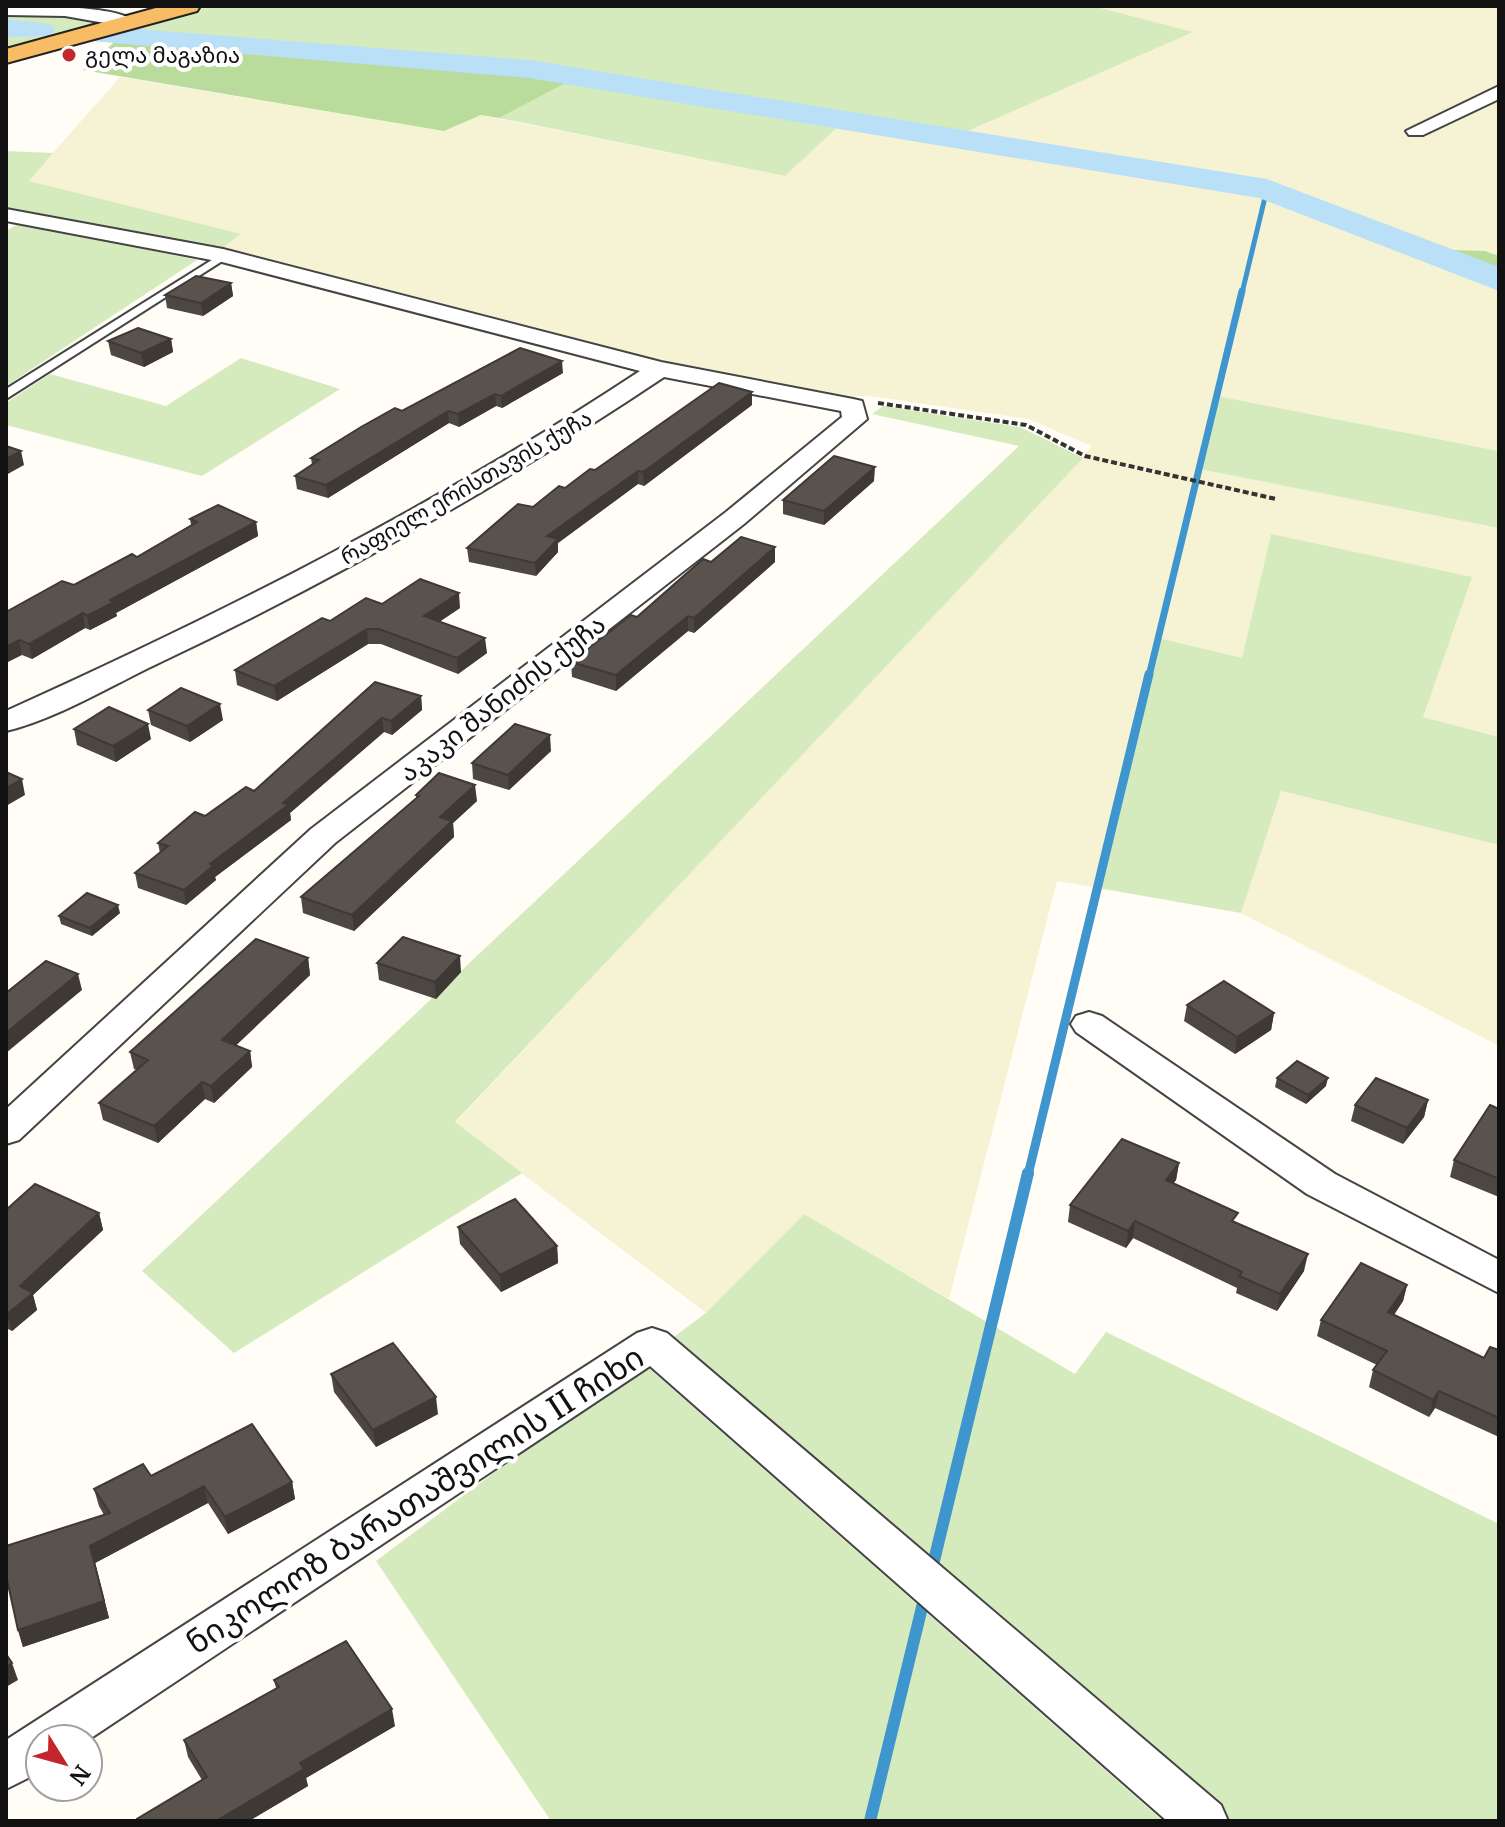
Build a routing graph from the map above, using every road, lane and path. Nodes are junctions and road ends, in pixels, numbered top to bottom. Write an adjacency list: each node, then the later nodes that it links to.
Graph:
1 (189, 6): 3 (highway)
2 (6, 10): 3 (street)
3 (127, 22): 4 (highway)
4 (6, 56)
5 (1499, 92): 6 (street)
6 (1416, 131)
7 (6, 215): 8 (street)
8 (223, 256): 9 (street); 10 (lane)
9 (660, 369): 11 (street); 13 (street, რაფიელ ერისთავის ქუჩა)
10 (6, 395)
11 (853, 406): 12 (path); 15 (street, აკაკი შანიძის ქუჩა)
12 (1276, 499)
13 (6, 722)
14 (1089, 1024): 16 (street)
15 (6, 1131)
16 (1499, 1278)
17 (73, 1723): 20 (street, ნიკოლოზ ბარათაშვილის II ჩიხი)
18 (24, 1755): 19 (street)
19 (6, 1767)
20 (1203, 1821)

